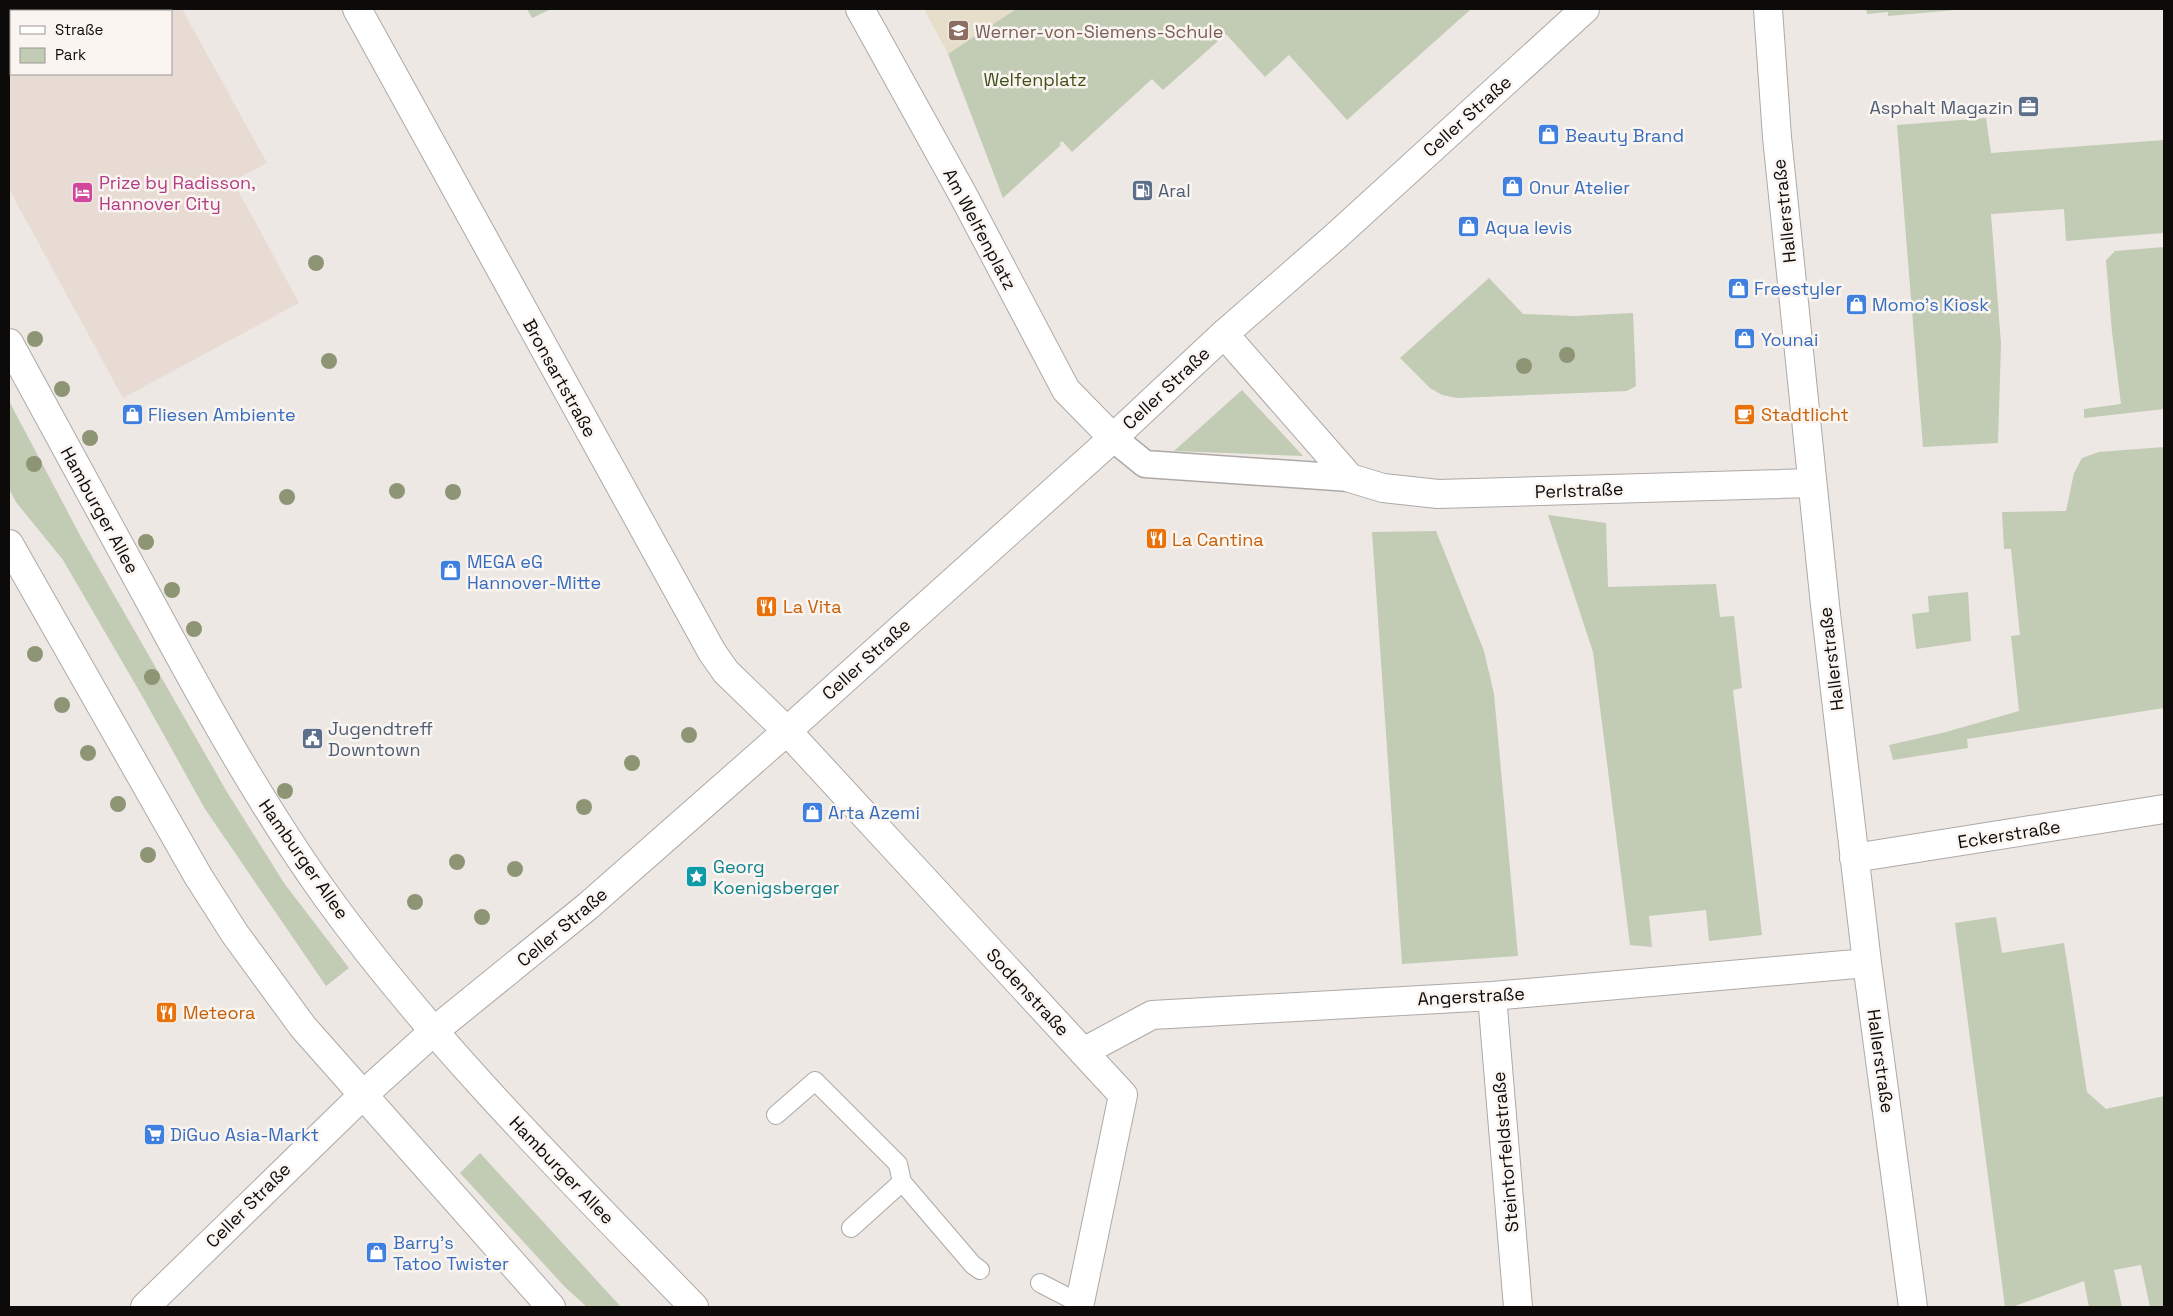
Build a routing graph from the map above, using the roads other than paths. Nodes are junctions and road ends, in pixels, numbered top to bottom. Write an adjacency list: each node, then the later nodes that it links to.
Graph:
1 (357, 9): 11 (street, Bronsartstraße)
2 (860, 9): 7 (street, Am Welfenplatz)
3 (1585, 9): 5 (street, Celler Straße)
4 (1768, 9): 9 (street, Hallerstraße)
5 (1224, 334): 7 (street, Celler Straße); 8 (street)
6 (9, 343): 16 (street, Hamburger Allee)
7 (1113, 438): 8 (street, Perlstraße); 11 (street, Celler Straße)
8 (1350, 478): 9 (street, Perlstraße)
9 (1811, 483): 13 (street, Hallerstraße)
10 (9, 544): 18 (street)
11 (786, 731): 16 (street, Celler Straße); 17 (street, Sodenstraße)
12 (2164, 809): 13 (street, Eckerstraße)
13 (1854, 858): 14 (street, Hallerstraße)
14 (1868, 962): 15 (street, Angerstraße); 29 (street, Hallerstraße)
15 (1492, 996): 17 (street, Angerstraße); 28 (street, Steintorfeldstraße)
16 (434, 1032): 18 (street, Celler Straße); 27 (street, Hamburger Allee)
17 (1083, 1052): 24 (street, Sodenstraße)
18 (363, 1095): 25 (street, Celler Straße); 26 (street)
19 (776, 1114): 20 (lane)
20 (902, 1182): 21 (lane); 22 (lane)
21 (850, 1228)
22 (980, 1270)
23 (1040, 1282): 24 (lane)
24 (1079, 1305)
25 (145, 1307)
26 (551, 1307)
27 (694, 1307)
28 (1518, 1307)
29 (1913, 1307)

